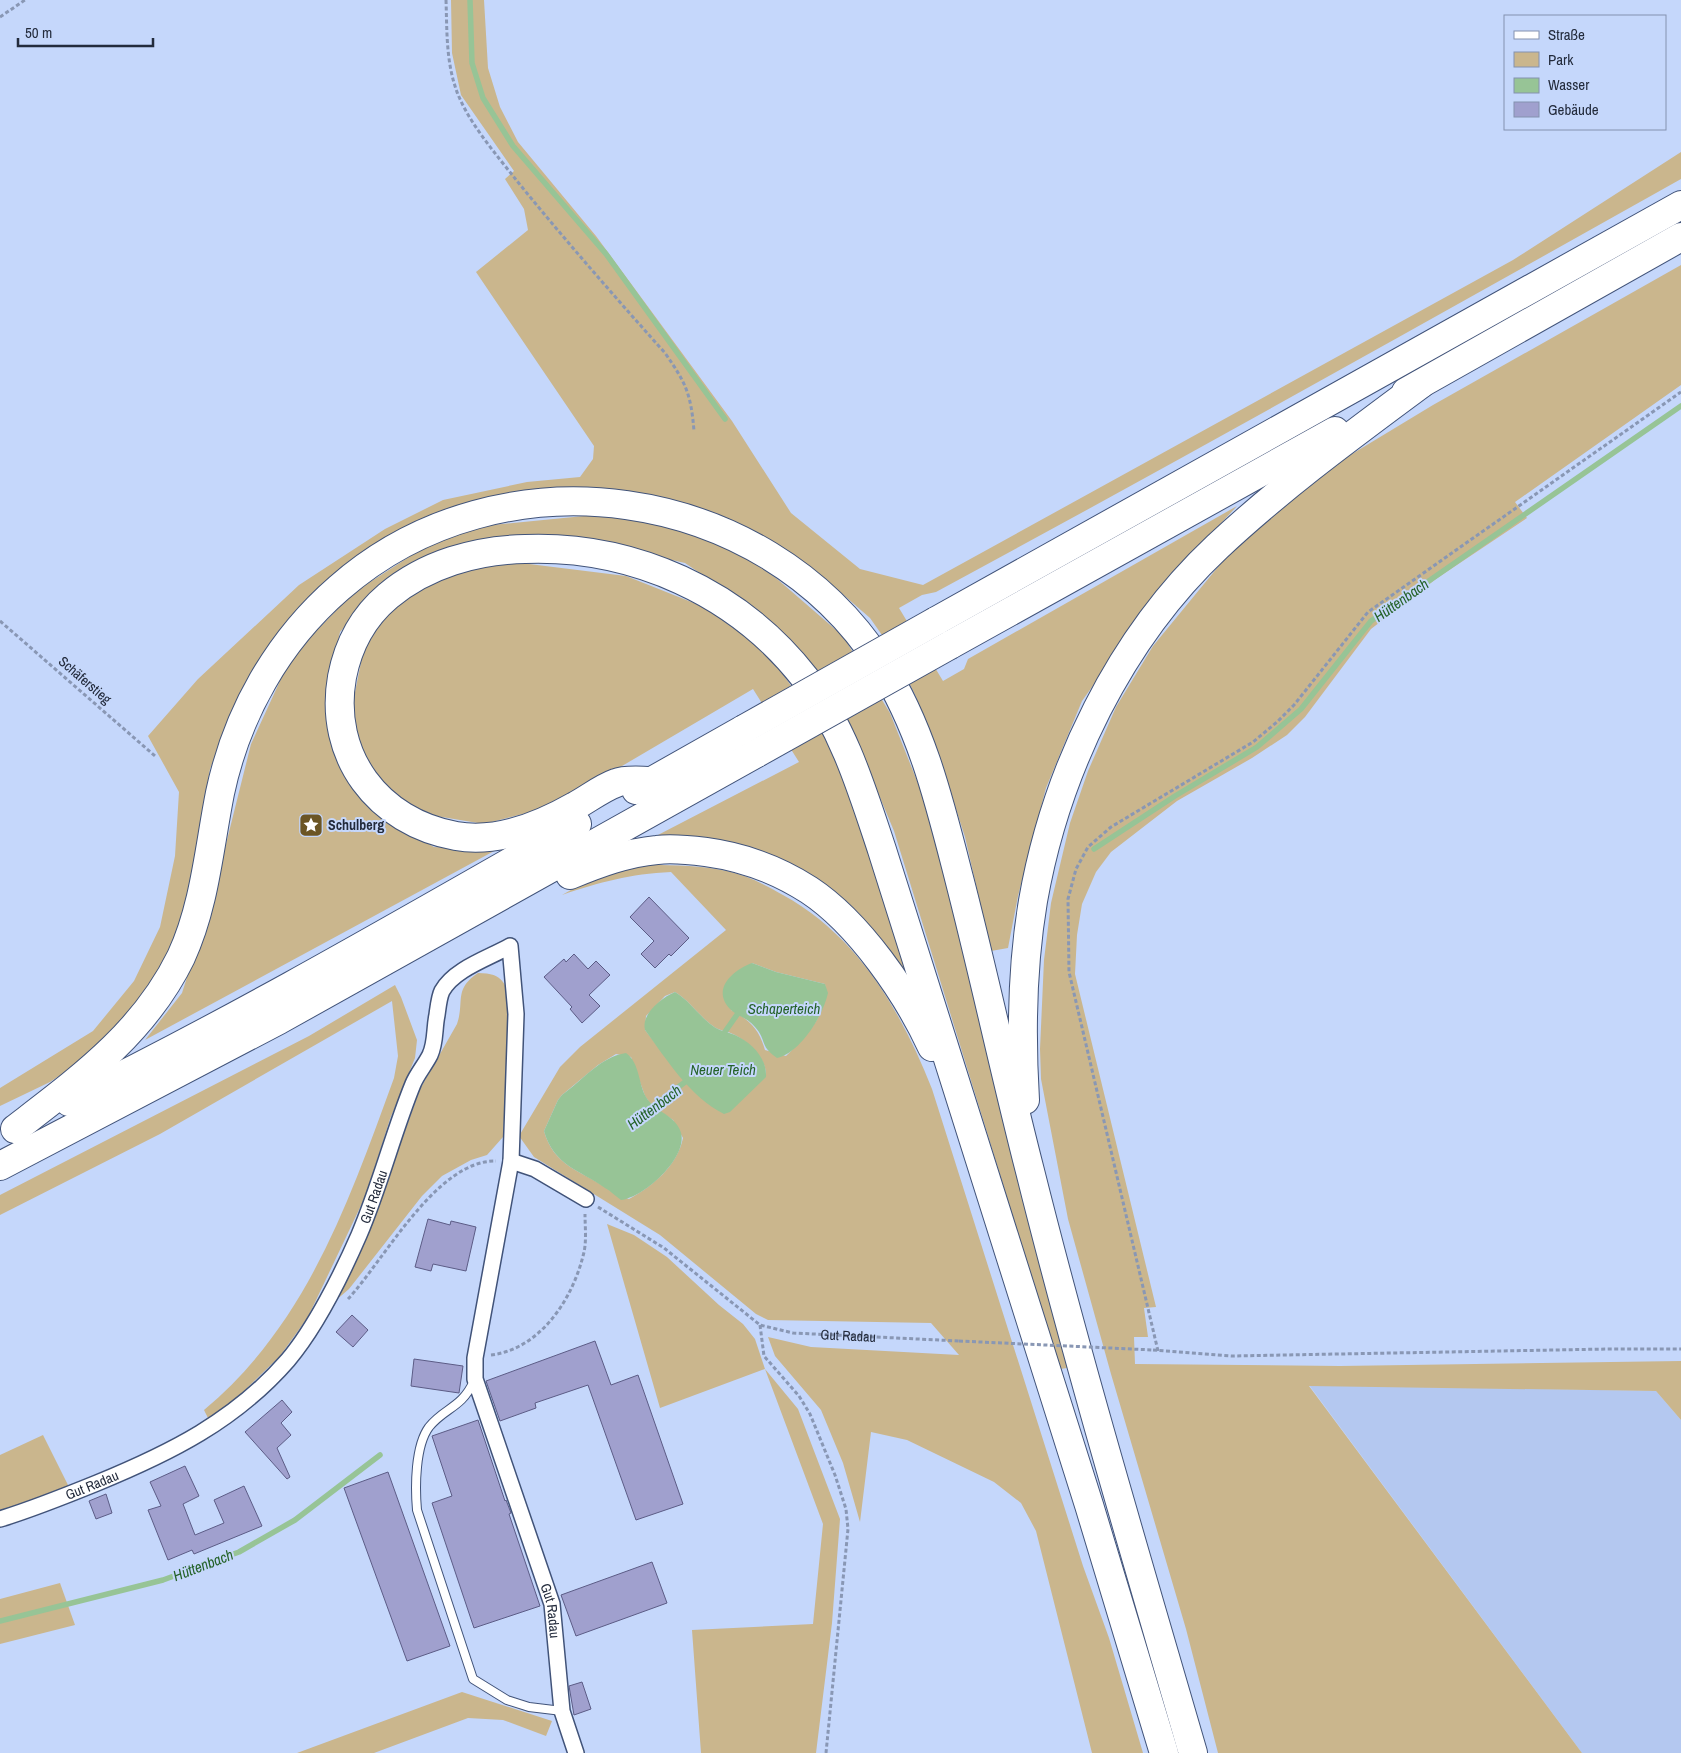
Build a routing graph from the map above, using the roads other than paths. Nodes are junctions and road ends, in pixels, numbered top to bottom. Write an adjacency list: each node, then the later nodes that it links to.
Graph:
1 (1681, 205): 4 (highway, bridge)
2 (1681, 237): 3 (highway)
3 (1421, 384): 5 (highway, bridge); 10 (highway)
4 (651, 781): 6 (highway); 7 (highway)
5 (511, 891): 7 (highway); 9 (highway)
6 (7, 1132): 10 (highway)
7 (979, 1152): 16 (highway)
8 (510, 1161): 11 (street); 12 (street, Gut Radau); 13 (street, Gut Radau)
9 (0, 1166)
10 (1029, 1169): 17 (highway)
11 (586, 1199)
12 (475, 1379): 14 (street, Gut Radau); 14 (lane)
13 (0, 1519)
14 (562, 1711): 15 (street, Gut Radau)
15 (576, 1753)
16 (1164, 1753)
17 (1193, 1753)

